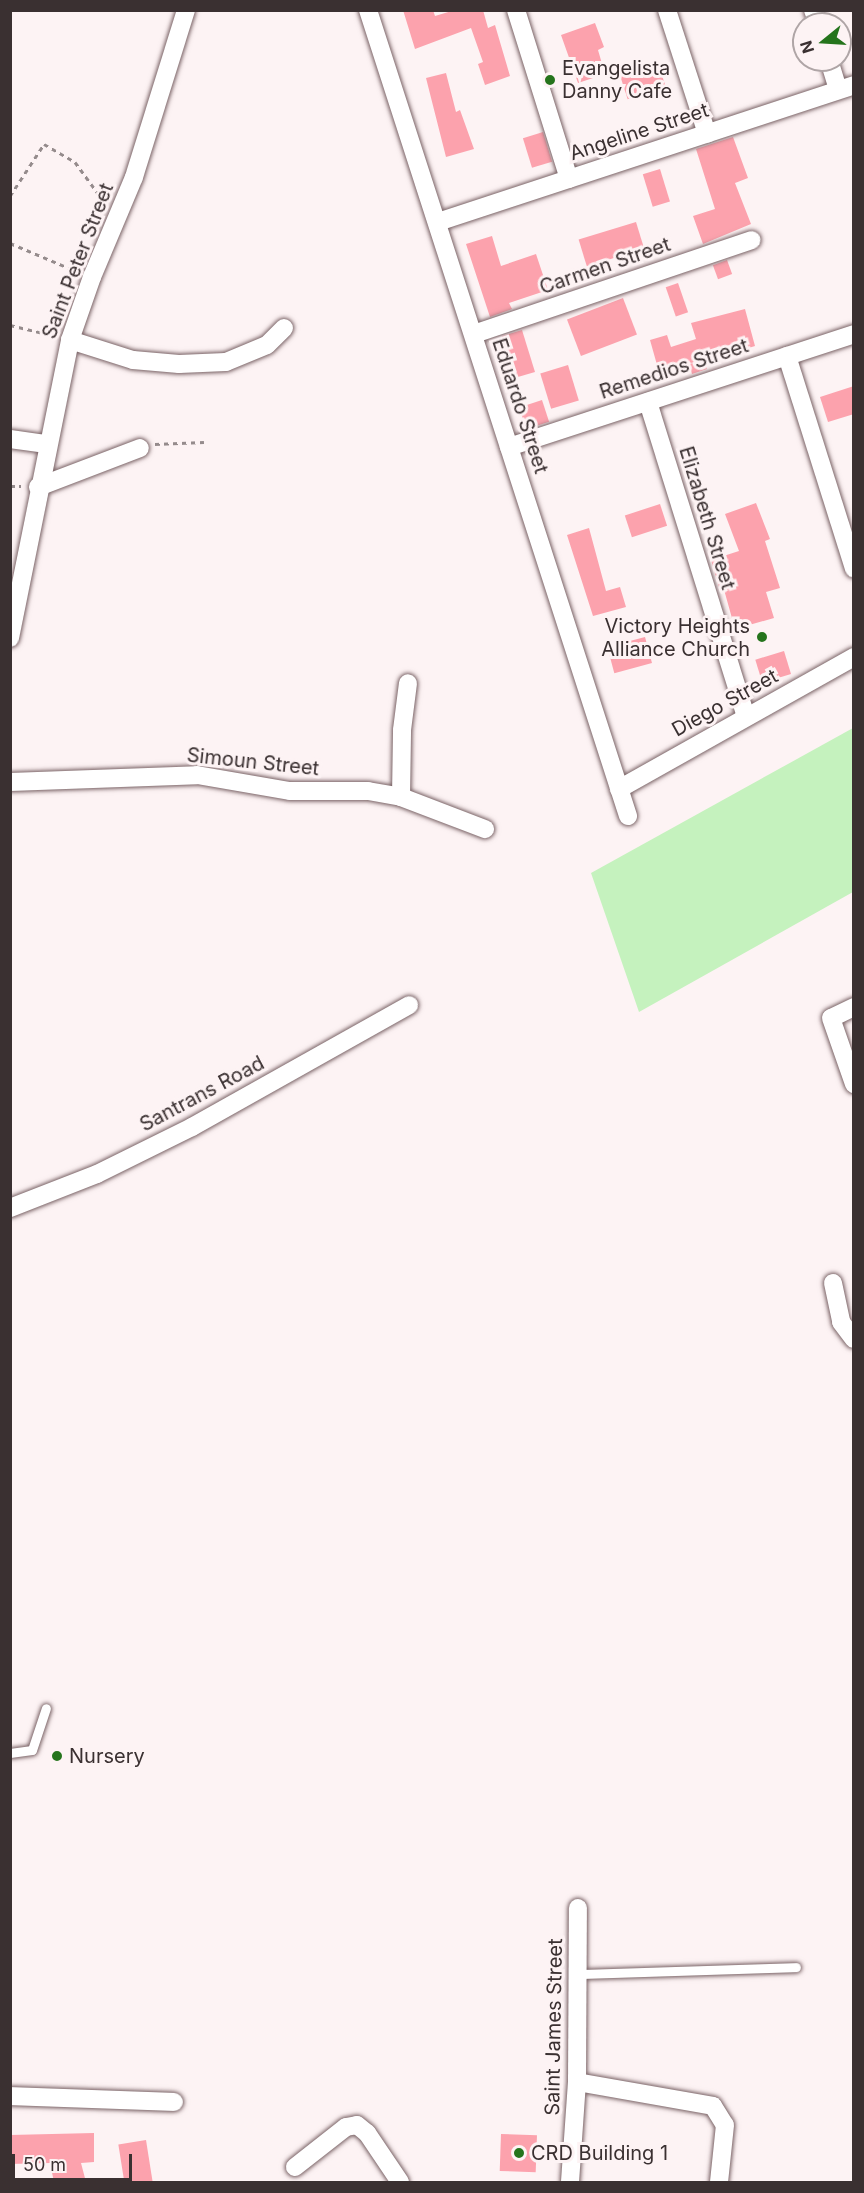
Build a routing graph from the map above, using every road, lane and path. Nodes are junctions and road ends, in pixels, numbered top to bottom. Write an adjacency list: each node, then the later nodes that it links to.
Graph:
1 (186, 10): 10 (street, Saint Peter Street)
2 (368, 10): 11 (street, Eduardo Street)
3 (516, 10): 8 (street)
4 (668, 10): 7 (street)
5 (836, 72): 6 (street)
6 (846, 88): 7 (street, Angeline Street)
7 (707, 134): 8 (street, Angeline Street)
8 (569, 179): 11 (street, Angeline Street)
9 (10, 196): 10 (path)
10 (120, 211): 14 (street, Saint Peter Street)
11 (438, 222): 17 (street, Eduardo Street)
12 (751, 240): 17 (street, Carmen Street)
13 (10, 243): 14 (path)
14 (92, 277): 19 (street, Saint Peter Street)
15 (10, 325): 19 (path)
16 (284, 328): 19 (street)
17 (474, 334): 25 (street, Eduardo Street)
18 (854, 334): 20 (street, Remedios Street)
19 (70, 340): 24 (street, Saint Peter Street)
20 (787, 356): 21 (street, Remedios Street); 28 (street)
21 (648, 402): 25 (street, Remedios Street); 32 (street, Elizabeth Street)
22 (10, 439): 24 (street)
23 (204, 442): 26 (path)
24 (46, 444): 27 (street, Saint Peter Street)
25 (509, 447): 34 (street, Eduardo Street)
26 (140, 448): 27 (street)
27 (38, 486): 29 (street, Saint Peter Street)
28 (854, 569)
29 (10, 639)
30 (854, 657): 32 (street, Diego Street)
31 (408, 683): 35 (street)
32 (746, 716): 34 (street, Diego Street)
33 (10, 782): 35 (street, Simoun Street)
34 (619, 789): 36 (street, Eduardo Street)
35 (401, 797): 37 (street, Simoun Street)
36 (628, 816)
37 (485, 829)
38 (409, 1005): 41 (street, Santrans Road)
39 (854, 1007): 40 (street)
40 (854, 1084)
41 (10, 1208)
42 (833, 1283): 43 (street)
43 (854, 1339)
44 (46, 1708): 45 (lane)
45 (10, 1753)
46 (578, 1908): 48 (street, Saint James Street)
47 (796, 1967): 48 (lane)
48 (578, 1974): 49 (street, Saint James Street)
49 (578, 2082): 54 (street, Saint James Street); 55 (street)
50 (10, 2096): 51 (street)
51 (174, 2102)
52 (295, 2167): 53 (street)
53 (400, 2182)
54 (570, 2182)
55 (720, 2182)

